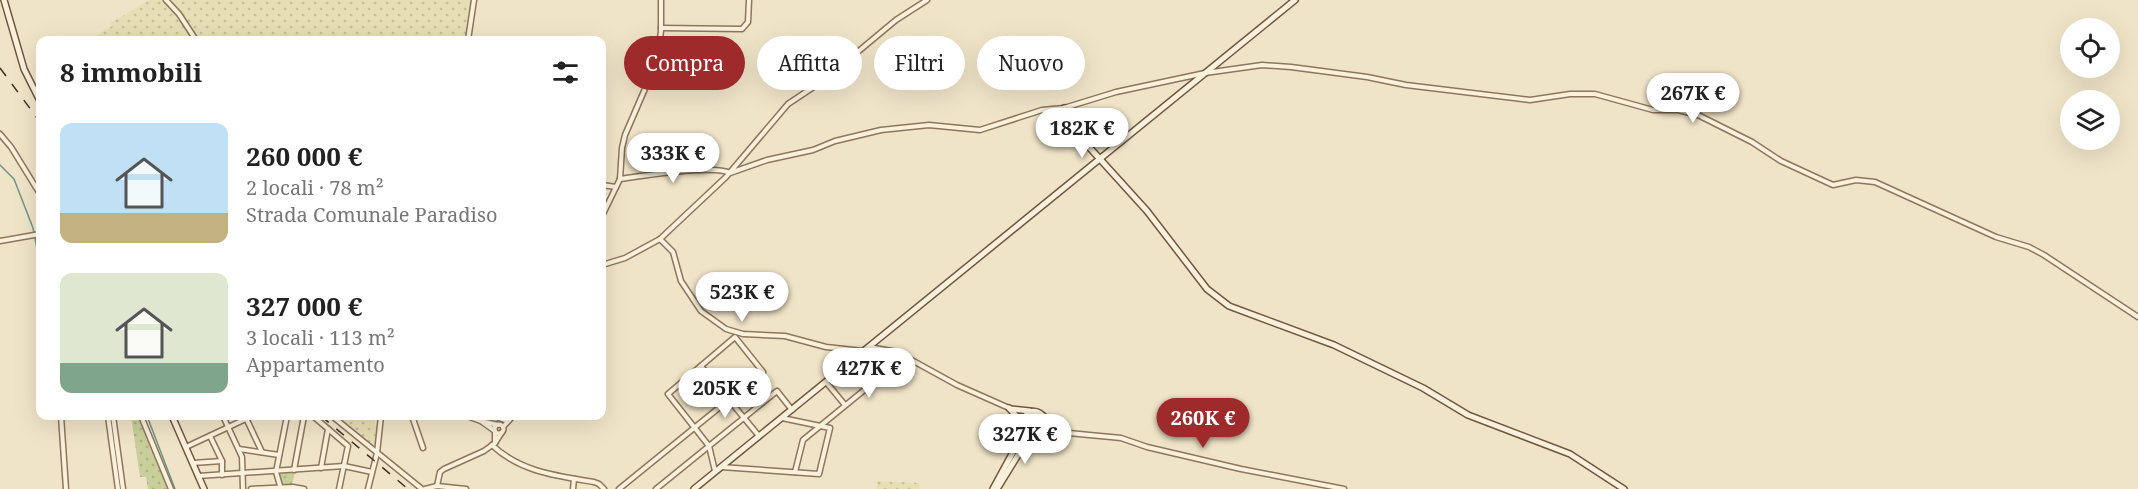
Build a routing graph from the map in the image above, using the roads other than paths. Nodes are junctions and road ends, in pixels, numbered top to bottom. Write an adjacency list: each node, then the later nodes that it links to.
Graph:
1 (4, 0): 12 (street)
2 (166, 0): 9 (street)
3 (474, 0): 10 (street)
4 (661, 0): 8 (street)
5 (749, 0): 8 (street)
6 (927, 0): 16 (street)
7 (1295, 0): 11 (street)
8 (661, 28): 17 (street)
9 (193, 36)
10 (469, 36)
11 (1205, 73): 13 (street); 15 (street); 26 (street)
12 (36, 93)
13 (1064, 108): 15 (street); 16 (street)
14 (0, 134): 20 (street)
15 (1100, 159): 27 (street); 114 (street)
16 (730, 173): 17 (street); 23 (street)
17 (620, 179): 19 (street)
18 (606, 186): 19 (street)
19 (616, 187): 21 (street)
20 (36, 188)
21 (606, 208)
22 (36, 235): 24 (street)
23 (660, 239): 25 (street); 27 (street)
24 (0, 241)
25 (606, 264)
26 (2138, 316)
27 (866, 349): 28 (street); 30 (street)
28 (906, 356): 32 (street); 33 (street)
29 (701, 366): 31 (street); 31 (street); 59 (street)
30 (826, 382): 32 (street); 34 (street)
31 (729, 400): 37 (street); 59 (street)
32 (845, 405): 57 (street)
33 (1009, 408): 35 (street); 55 (street)
34 (792, 410): 37 (street); 38 (street)
35 (1030, 411): 36 (street); 55 (street)
36 (1044, 417): 62 (street); 64 (street)
37 (744, 418): 66 (street); 68 (street)
38 (782, 418): 57 (street); 66 (street)
39 (61, 420): 92 (street)
40 (109, 420): 93 (street)
41 (114, 420): 94 (street)
42 (143, 420): 95 (street)
43 (174, 420): 69 (street)
44 (225, 420): 58 (street)
45 (240, 420): 58 (street)
46 (246, 420): 72 (street)
47 (286, 420): 74 (street)
48 (303, 420): 80 (street)
49 (317, 420): 60 (street)
50 (337, 420): 73 (street)
51 (380, 420): 73 (street)
52 (413, 420): 70 (street)
53 (481, 421): 56 (street); 61 (street)
54 (508, 421): 56 (street)
55 (1024, 423): 62 (street); 111 (street)
56 (500, 426): 61 (street); 63 (street)
57 (819, 426): 84 (street); 84 (street)
58 (228, 427): 65 (street); 71 (street)
59 (695, 428): 68 (street); 108 (street)
60 (328, 429): 77 (street); 79 (street)
61 (495, 430): 63 (street); 67 (street)
62 (1037, 431): 64 (street); 112 (street)
63 (502, 432): 67 (street)
64 (1058, 432): 113 (street)
65 (210, 436): 69 (street); 75 (street)
66 (759, 436): 78 (street)
67 (494, 444): 88 (street); 90 (street)
68 (709, 446): 81 (street); 109 (street)
69 (186, 447): 76 (street)
70 (423, 448)
71 (238, 449): 72 (street); 85 (street)
72 (263, 453): 74 (street)
73 (376, 453): 83 (street); 103 (street)
74 (279, 455): 82 (street)
75 (222, 461): 76 (street); 86 (street)
76 (193, 463): 87 (street)
77 (344, 466): 79 (street); 83 (street); 101 (street)
78 (720, 467): 81 (street); 84 (street)
79 (321, 468): 80 (street)
80 (294, 470): 82 (street)
81 (715, 471): 110 (street)
82 (276, 472): 85 (street); 91 (street)
83 (372, 472): 102 (street)
84 (795, 472)
85 (243, 474): 86 (street); 97 (street)
86 (222, 475): 87 (street)
87 (198, 476): 96 (street)
88 (574, 479): 89 (street); 105 (street)
89 (594, 483): 106 (street); 107 (street)
90 (437, 486): 103 (street); 104 (street)
91 (280, 488): 99 (street); 100 (street)
92 (66, 489)
93 (118, 489)
94 (123, 489)
95 (171, 489)
96 (204, 489)
97 (243, 489)
98 (251, 489): 99 (street)
99 (262, 489)
100 (304, 489)
101 (339, 489)
102 (368, 489)
103 (423, 489)
104 (466, 489)
105 (573, 489)
106 (593, 489)
107 (604, 489)
108 (619, 489)
109 (656, 489)
110 (694, 489)
111 (993, 489)
112 (998, 489)
113 (1344, 489)
114 (1624, 489)

